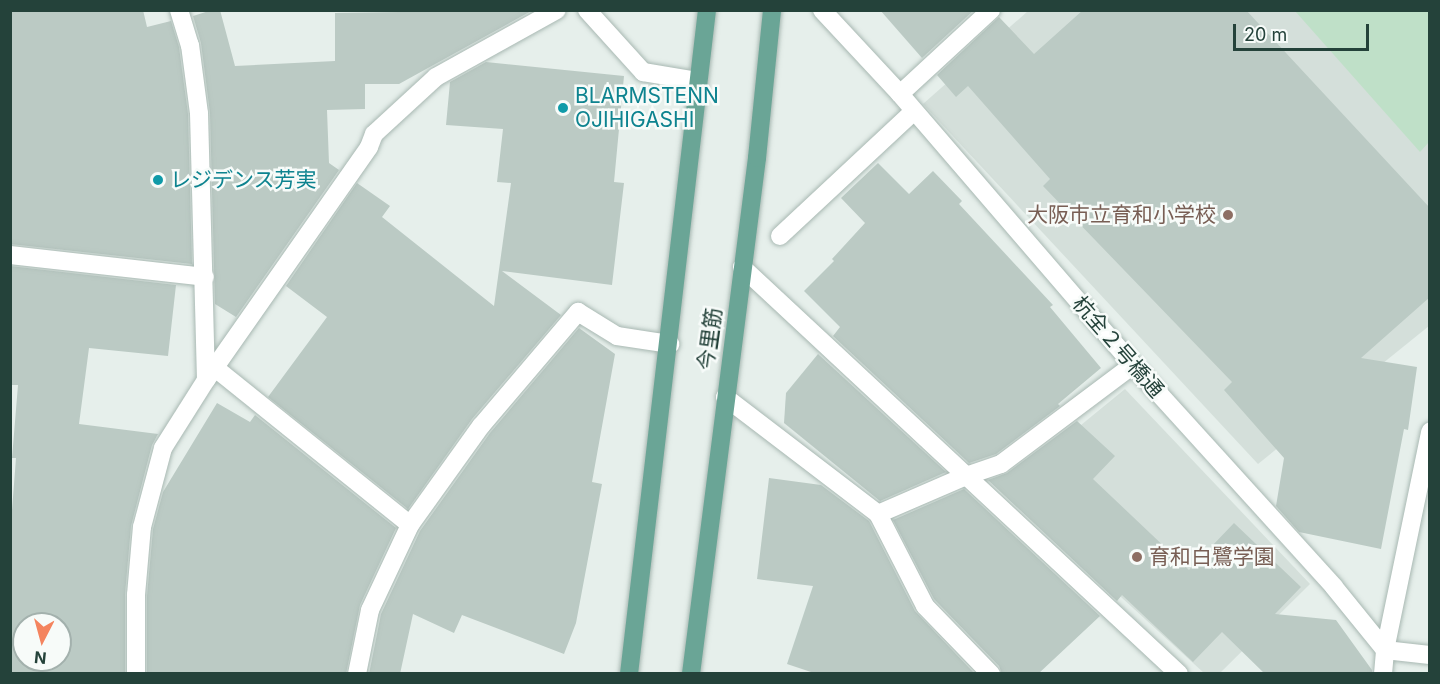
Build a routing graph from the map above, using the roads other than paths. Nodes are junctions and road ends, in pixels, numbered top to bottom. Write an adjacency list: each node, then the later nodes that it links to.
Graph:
1 (179, 10): 14 (street)
2 (557, 10): 17 (street)
3 (587, 10): 8 (street)
4 (707, 10): 8 (main road, 今里筋)
5 (772, 10): 13 (main road, 今里筋)
6 (822, 10): 9 (street, 杭全２号橋通)
7 (991, 10): 9 (street)
8 (698, 81): 15 (main road, 今里筋)
9 (900, 94): 10 (street, 杭全２号橋通)
10 (913, 112): 11 (street); 16 (street, 杭全２号橋通)
11 (780, 236)
12 (10, 255): 14 (street)
13 (742, 267): 18 (main road, 今里筋); 20 (street)
14 (205, 277): 17 (street)
15 (670, 344): 22 (street); 27 (main road, 今里筋)
16 (1133, 365): 20 (street); 23 (street, 杭全２号橋通)
17 (211, 374): 22 (street); 25 (street)
18 (725, 397): 21 (street); 28 (main road, 今里筋)
19 (1430, 432): 23 (street)
20 (966, 476): 21 (street); 30 (street)
21 (878, 514): 29 (street)
22 (410, 525): 26 (street)
23 (1385, 650): 24 (street); 31 (street)
24 (1430, 655)
25 (136, 674)
26 (357, 674)
27 (629, 674)
28 (691, 674)
29 (991, 674)
30 (1179, 674)
31 (1383, 674)

